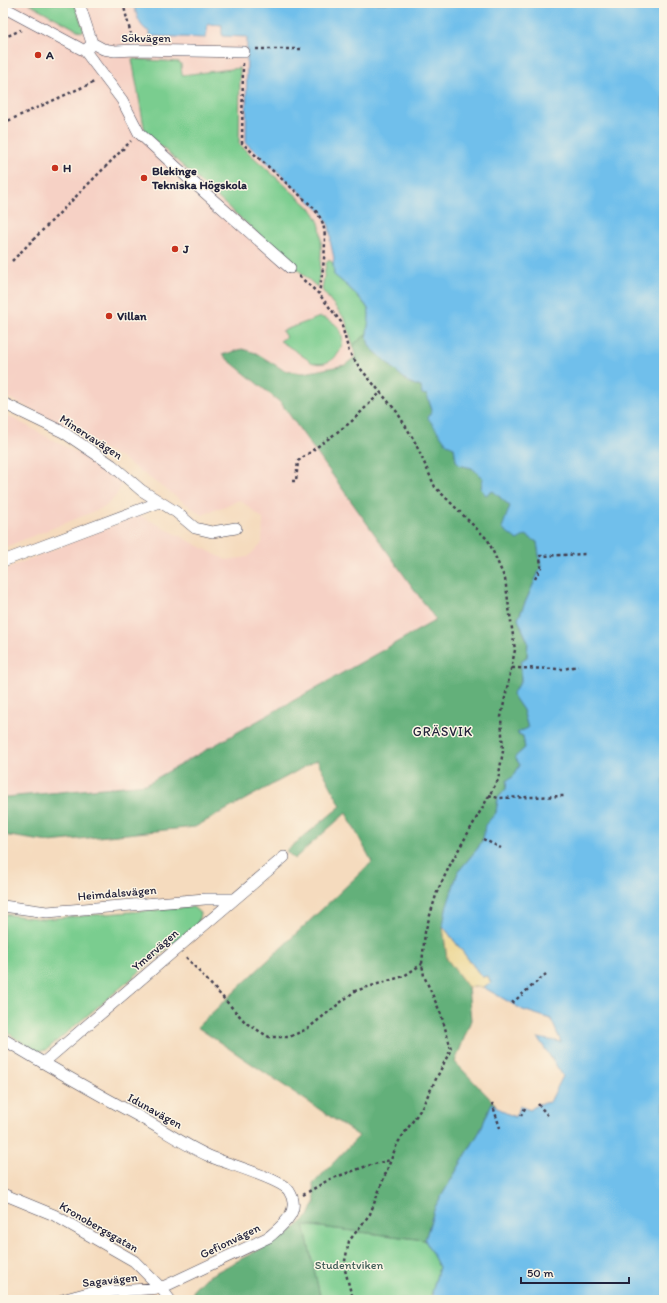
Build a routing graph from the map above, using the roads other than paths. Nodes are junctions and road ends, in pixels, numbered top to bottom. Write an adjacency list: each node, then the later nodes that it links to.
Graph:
1 (79, 3): 3 (street)
2 (3, 7): 3 (street, Sökvägen)
3 (89, 47): 4 (street, Sökvägen); 5 (street)
4 (249, 51)
5 (290, 268)
6 (3, 403): 7 (street, Minervavägen)
7 (160, 502): 8 (street, Minervavägen); 9 (street)
8 (236, 528)
9 (3, 561)
10 (284, 857): 11 (street, Ymervägen)
11 (234, 899): 12 (street, Heimdalsvägen); 14 (street, Ymervägen)
12 (3, 906)
13 (3, 1039): 14 (street, Idunavägen)
14 (43, 1063): 16 (street, Idunavägen)
15 (3, 1194): 17 (street, Kronobergsgatan)
16 (294, 1200): 17 (street, Gefionvägen)
17 (161, 1288): 18 (street, Sagavägen); 19 (street, Kronobergsgatan)
18 (62, 1300)
19 (170, 1300)

